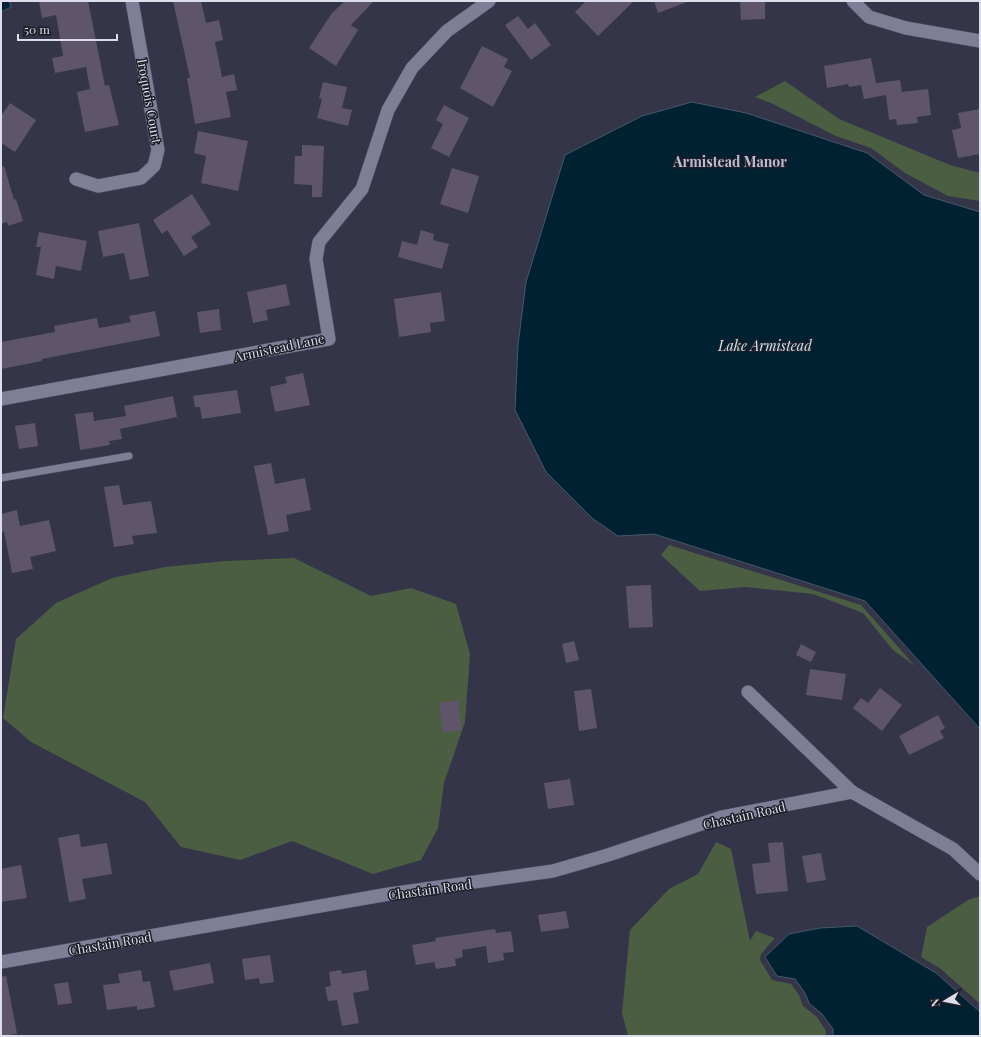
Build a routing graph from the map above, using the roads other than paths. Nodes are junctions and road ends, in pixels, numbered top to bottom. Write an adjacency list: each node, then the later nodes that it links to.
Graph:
1 (132, 1): 5 (street, Iroquois Court)
2 (489, 1): 6 (street, Armistead Lane)
3 (853, 1): 4 (street)
4 (980, 41)
5 (76, 179)
6 (1, 399)
7 (129, 456): 8 (lane)
8 (1, 478)
9 (748, 692): 10 (street)
10 (852, 792): 11 (street); 12 (street, Chastain Road)
11 (980, 874)
12 (1, 962)

